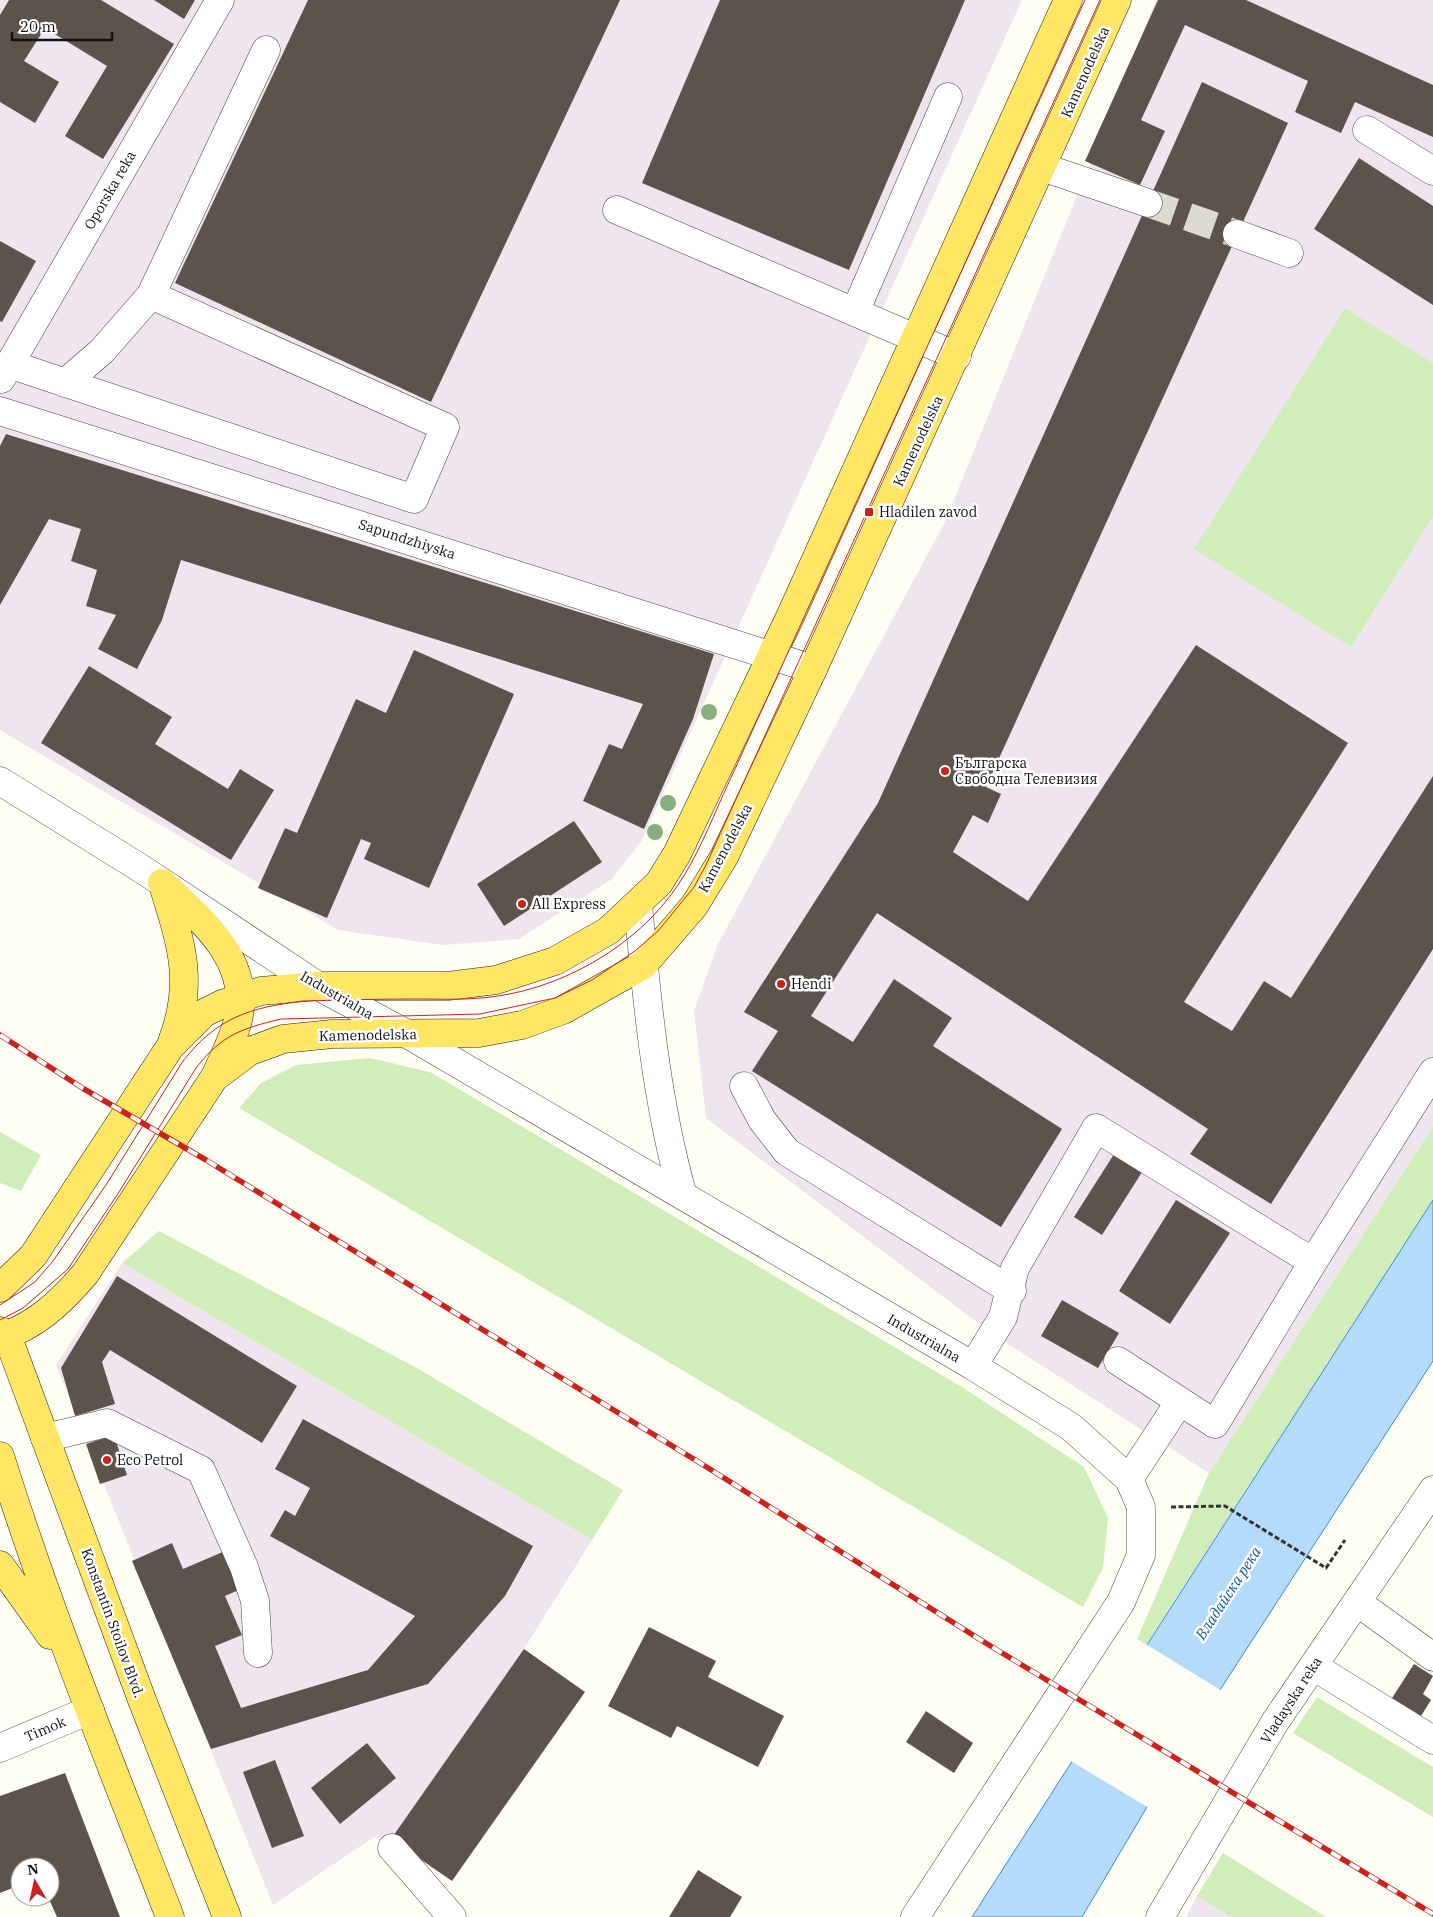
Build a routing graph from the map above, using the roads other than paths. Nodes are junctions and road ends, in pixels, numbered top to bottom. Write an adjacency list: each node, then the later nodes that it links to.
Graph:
1 (220, 0): 17 (street, Oporska reka)
2 (1068, 0): 15 (main road)
3 (1117, 0): 7 (main road, Kamenodelska)
4 (266, 50): 13 (street)
5 (948, 98): 14 (street)
6 (1366, 130): 8 (street)
7 (1042, 168): 9 (street); 16 (main road, Kamenodelska)
8 (1433, 171)
9 (1148, 203)
10 (617, 210): 14 (street)
11 (1237, 234): 12 (street)
12 (1289, 253)
13 (152, 295): 18 (street); 18 (street)
14 (855, 312): 15 (street)
15 (915, 337): 16 (street); 20 (main road)
16 (957, 356): 21 (main road, Kamenodelska)
17 (5, 372): 18 (street)
18 (65, 383)
19 (0, 411): 20 (street, Sapundzhiyska)
20 (771, 655): 21 (street, Sapundzhiyska); 24 (main road)
21 (813, 669): 25 (main road, Kamenodelska)
22 (0, 780): 23 (street, Industrialna)
23 (162, 883): 26 (street, Industrialna); 27 (main road); 29 (main road)
24 (638, 904): 25 (street); 26 (main road)
25 (643, 965): 28 (main road, Kamenodelska); 33 (street)
26 (318, 986): 27 (main road); 28 (street, Industrialna)
27 (241, 996): 29 (main road); 31 (main road)
28 (409, 1035): 31 (main road, Kamenodelska); 33 (street, Industrialna)
29 (170, 1046): 35 (main road)
30 (1433, 1072): 34 (street)
31 (214, 1078): 37 (main road, Kamenodelska)
32 (744, 1086): 36 (street)
33 (683, 1196): 39 (street, Industrialna)
34 (1313, 1262): 36 (street); 40 (street)
35 (3, 1285)
36 (1012, 1291): 39 (street)
37 (2, 1334): 41 (main road, Konstantin Stoilov Blvd.)
38 (1118, 1361): 40 (street)
39 (973, 1366): 43 (street, Industrialna)
40 (1172, 1396): 43 (street)
41 (44, 1438): 47 (street); 56 (main road, Konstantin Stoilov Blvd.)
42 (0, 1456): 49 (main road)
43 (1123, 1473): 58 (street, Industrialna)
44 (1433, 1490): 46 (street, Vladayska reka)
45 (0, 1564): 49 (main road)
46 (1357, 1602): 48 (street); 50 (street, Vladayska reka)
47 (258, 1653)
48 (1433, 1657)
49 (71, 1665): 51 (main road)
50 (1313, 1666): 52 (street); 59 (street, Vladayska reka)
51 (90, 1710): 53 (street, Timok); 55 (main road)
52 (1433, 1740)
53 (0, 1748)
54 (392, 1848): 57 (street)
55 (170, 1917)
56 (227, 1917)
57 (452, 1917)
58 (915, 1917)
59 (1160, 1917)

